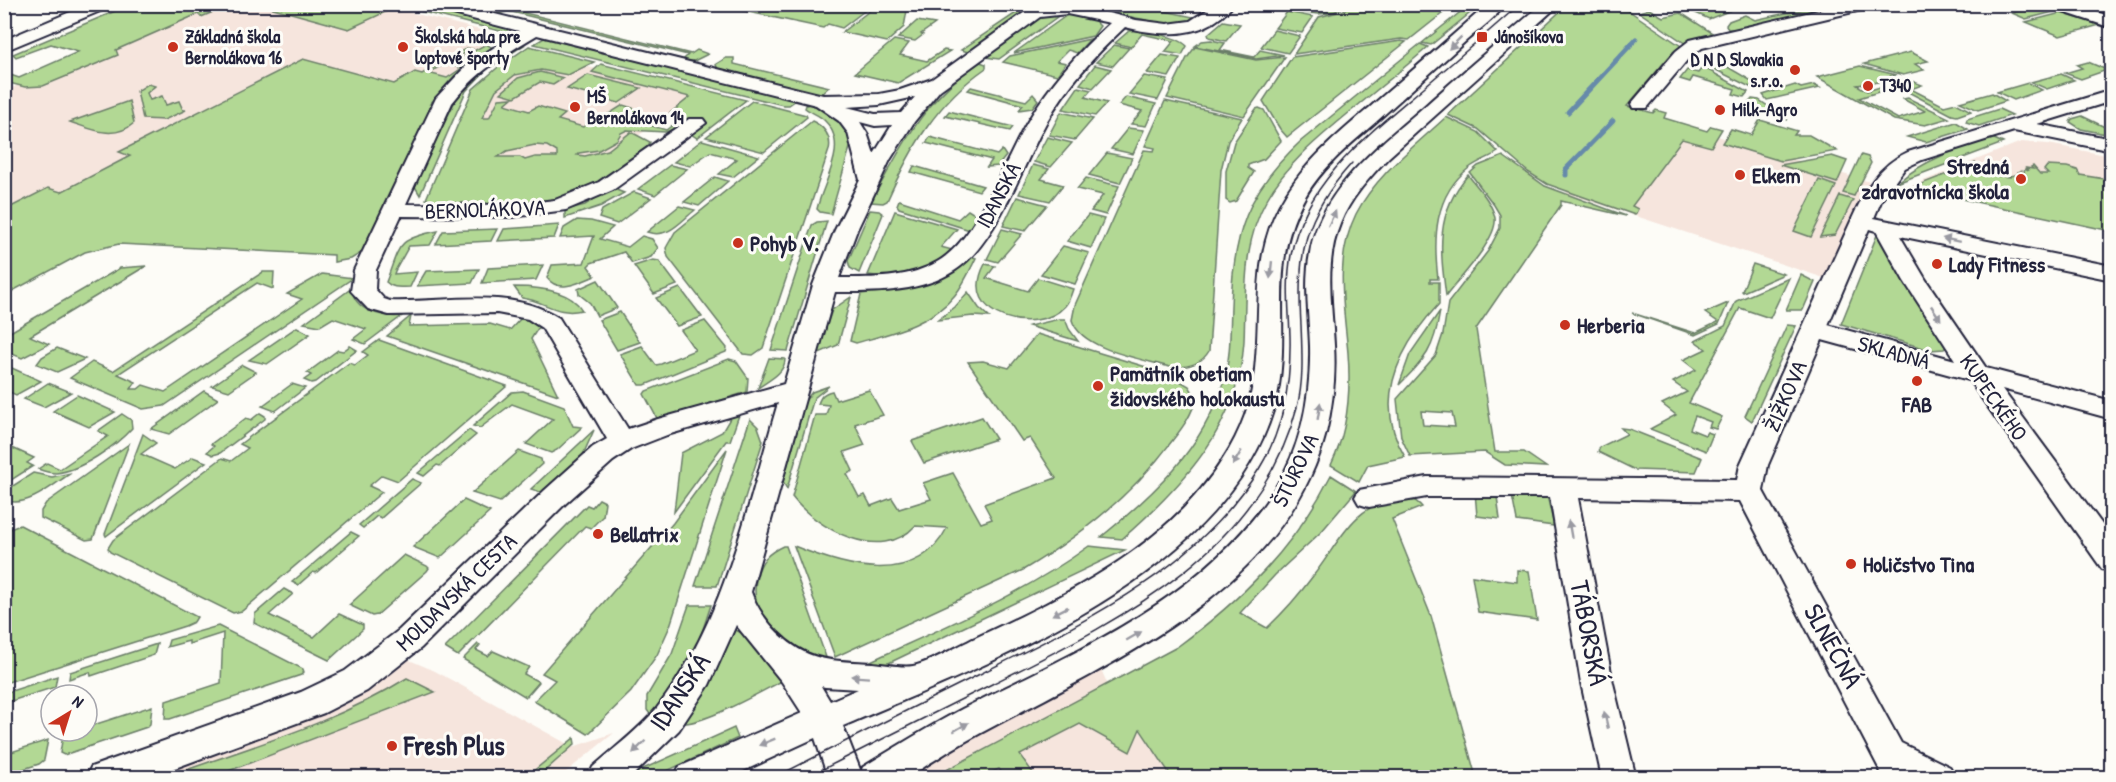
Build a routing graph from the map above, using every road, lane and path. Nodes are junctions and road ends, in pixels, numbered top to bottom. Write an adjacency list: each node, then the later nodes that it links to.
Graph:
1 (104, 4): 13 (street)
2 (432, 4): 12 (street)
3 (1226, 4): 10 (street, IDANSKÁ)
4 (1498, 4): 41 (street, one-way to 41)
5 (1552, 4): 43 (street, ŠTÚROVA, one-way to 5)
6 (1868, 4): 18 (street)
7 (2054, 4): 11 (street)
8 (1073, 7): 9 (street, IDANSKÁ); 10 (street, IDANSKÁ)
9 (1042, 9): 14 (street, IDANSKÁ)
10 (1121, 22): 29 (street, IDANSKÁ)
11 (2112, 23)
12 (533, 30): 16 (street); 25 (street, BERNOLÁKOVA)
13 (7, 43)
14 (941, 80): 17 (street); 20 (street, IDANSKÁ)
15 (2112, 94): 22 (street, ŽIŽKOVA)
16 (823, 101): 17 (street); 19 (street)
17 (866, 102): 20 (street)
18 (1640, 104)
19 (841, 111): 20 (street); 24 (street)
20 (906, 119): 24 (street, IDANSKÁ)
21 (696, 123): 25 (street, BERNOLÁKOVA)
22 (2010, 125): 23 (street); 26 (street, ŽIŽKOVA)
23 (2112, 145)
24 (870, 179): 29 (street, IDANSKÁ)
25 (395, 210): 34 (street, BERNOLÁKOVA)
26 (1862, 221): 27 (street); 30 (street, ŽIŽKOVA)
27 (1886, 226): 28 (street, one-way to 27); 31 (street, KUPECKÉHO, one-way to 31)
28 (2112, 273)
29 (825, 285): 32 (street, IDANSKÁ)
30 (1815, 329): 31 (street, SKLADNÁ); 36 (street, ŽIŽKOVA)
31 (1978, 375): 33 (street, SKLADNÁ); 38 (street, KUPECKÉHO)
32 (794, 390): 34 (street, MOLDAVSKÁ CESTA); 39 (street, IDANSKÁ)
33 (2112, 410)
34 (622, 442): 45 (street, MOLDAVSKÁ CESTA)
35 (1562, 487): 36 (street); 37 (street); 51 (street, TÁBORSKÁ, one-way to 35)
36 (1749, 491): 44 (street, SLNEČNÁ)
37 (1369, 497)
38 (2112, 561)
39 (736, 592): 40 (street); 46 (street, IDANSKÁ, one-way to 46)
40 (776, 651): 41 (street, one-way to 40); 42 (street)
41 (918, 681): 42 (street)
42 (821, 720): 47 (street, one-way to 47); 48 (street)
43 (929, 745): 49 (street, ŠTÚROVA); 50 (street)
44 (1897, 766): 52 (street, SLNEČNÁ)
45 (103, 777)
46 (605, 777)
47 (691, 777)
48 (845, 777)
49 (875, 777)
50 (909, 777)
51 (1619, 777)
52 (1938, 777)

